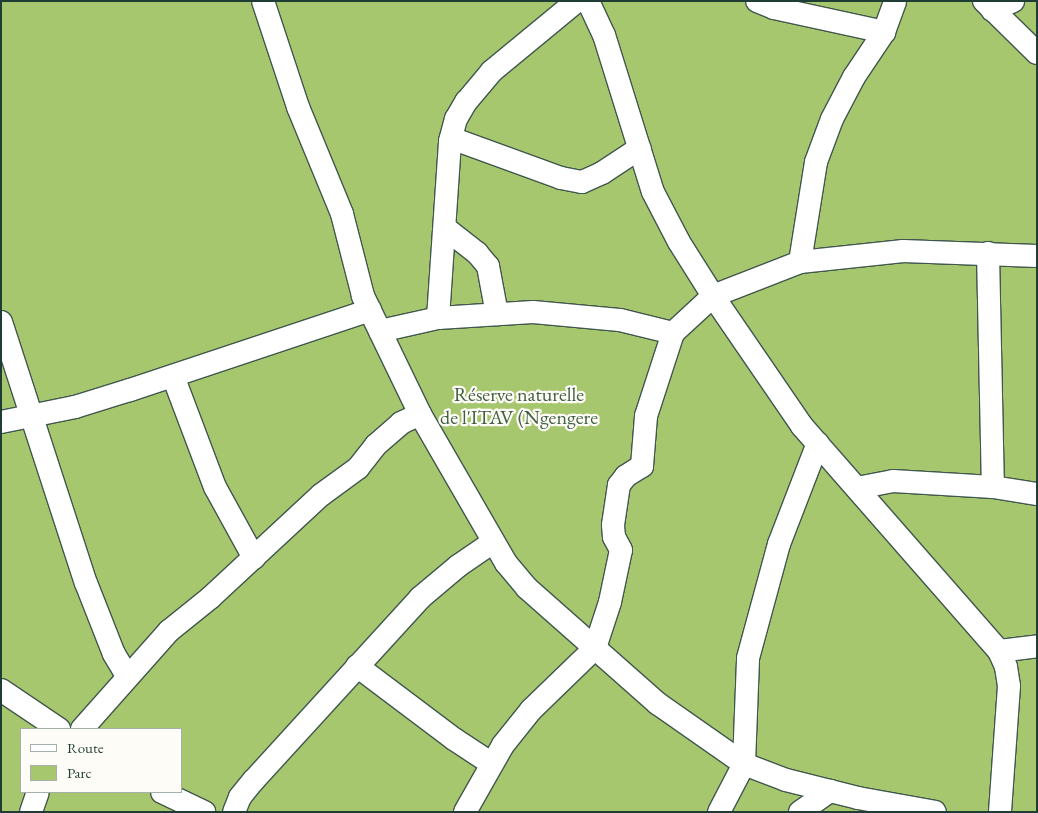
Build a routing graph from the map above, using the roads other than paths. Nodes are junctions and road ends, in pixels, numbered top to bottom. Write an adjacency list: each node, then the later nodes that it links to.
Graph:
1 (263, 1): 17 (street)
2 (577, 1): 10 (street)
3 (588, 1): 11 (street)
4 (757, 1): 8 (street)
5 (895, 1): 8 (street)
6 (1013, 1): 7 (street)
7 (988, 6): 9 (street)
8 (884, 32): 15 (street)
9 (1037, 53)
10 (451, 138): 11 (street); 12 (street)
11 (640, 148): 16 (street)
12 (445, 228): 18 (street); 19 (street)
13 (988, 253): 14 (street); 15 (street); 29 (street)
14 (1037, 256)
15 (800, 262): 16 (street)
16 (713, 296): 22 (street); 27 (street)
17 (370, 310): 21 (street); 23 (street)
18 (497, 314): 19 (street); 22 (street)
19 (438, 318): 21 (street)
20 (1, 322): 25 (street)
21 (380, 332): 24 (street)
22 (673, 333): 34 (street)
23 (173, 376): 25 (street); 32 (street)
24 (420, 414): 31 (street); 32 (street)
25 (31, 416): 26 (street); 37 (street)
26 (1, 422)
27 (818, 443): 28 (street); 42 (street)
28 (857, 488): 29 (street); 35 (street)
29 (993, 488): 30 (street)
30 (1037, 494)
31 (493, 542): 34 (street); 36 (street)
32 (254, 558): 37 (street)
33 (1037, 646): 35 (street)
34 (594, 648): 41 (street); 42 (street)
35 (999, 651): 53 (street)
36 (357, 666): 41 (street); 48 (street)
37 (127, 676): 40 (street)
38 (1, 690): 39 (street)
39 (58, 728)
40 (83, 728)
41 (492, 764): 49 (street)
42 (744, 764): 43 (street); 50 (street)
43 (830, 791): 51 (street); 52 (street)
44 (38, 793): 46 (street)
45 (164, 793): 47 (street)
46 (31, 812)
47 (204, 812)
48 (234, 812)
49 (465, 812)
50 (719, 812)
51 (800, 812)
52 (935, 812)
53 (1000, 812)

